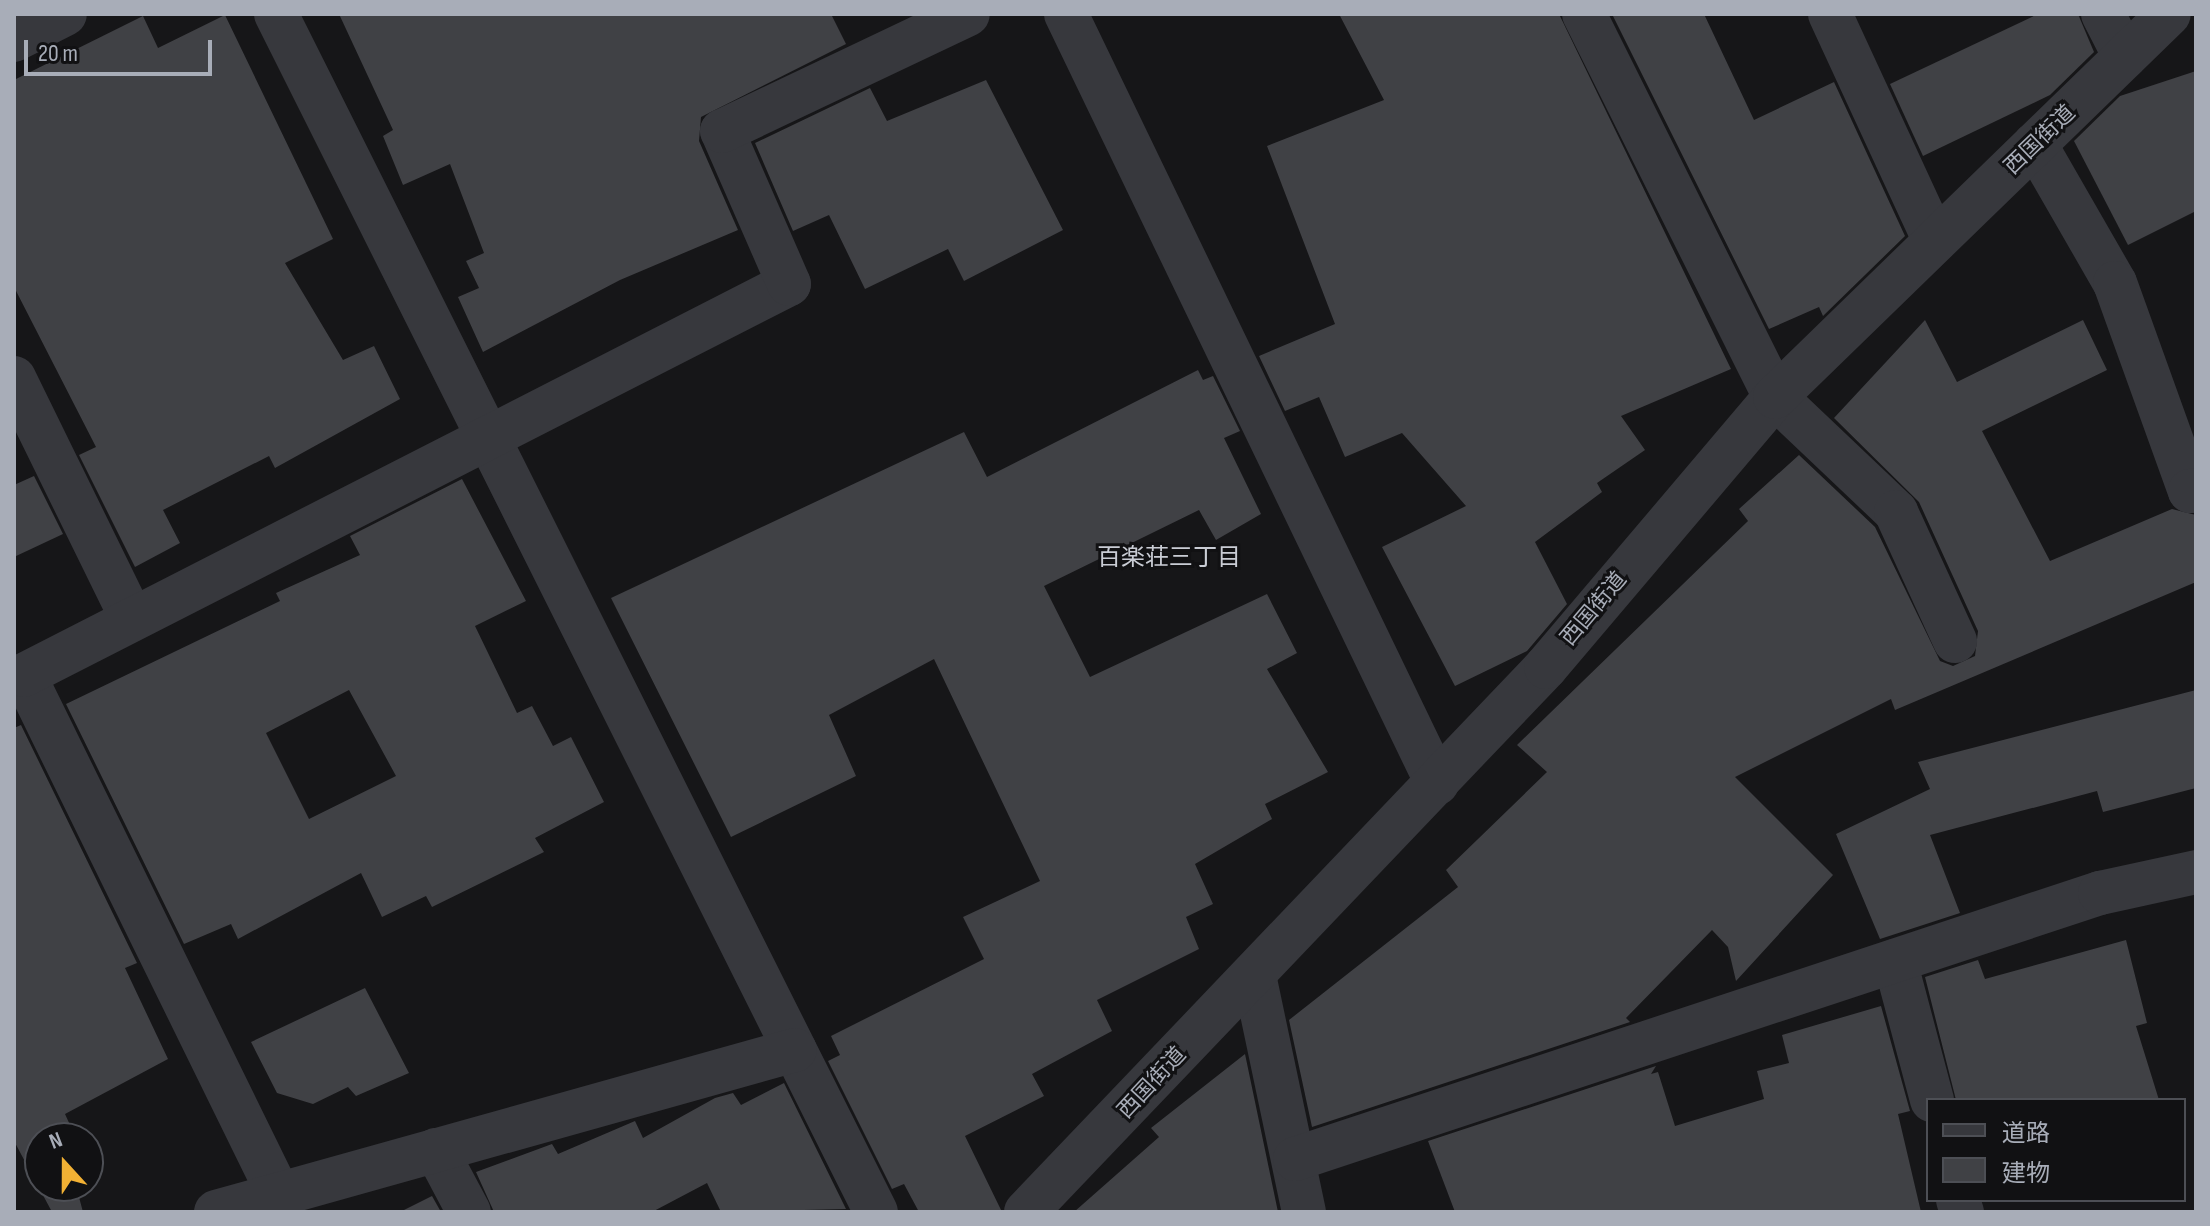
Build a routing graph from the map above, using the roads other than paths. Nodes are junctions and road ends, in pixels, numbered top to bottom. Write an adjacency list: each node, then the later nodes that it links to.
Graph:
1 (65, 14): 9 (street)
2 (276, 14): 15 (street)
3 (968, 14): 15 (street)
4 (1066, 14): 19 (street)
5 (1584, 14): 14 (street)
6 (1830, 14): 12 (street)
7 (2103, 14): 10 (street)
8 (2169, 14): 10 (street, 西国街道)
9 (14, 40)
10 (2125, 57): 11 (street, 西国街道)
11 (2035, 144): 12 (street, 西国街道); 16 (street)
12 (1935, 241): 14 (street, 西国街道)
13 (14, 378): 17 (street)
14 (1775, 397): 18 (street); 19 (street, 西国街道)
15 (490, 441): 17 (street); 23 (street)
16 (2196, 490)
17 (131, 617): 27 (street)
18 (1955, 641)
19 (1437, 783): 22 (street, 西国街道)
20 (2196, 872): 21 (street)
21 (1895, 961): 24 (street); 26 (street)
22 (1254, 975): 26 (street); 31 (street, 西国街道)
23 (795, 1050): 25 (street); 30 (street)
24 (1931, 1098)
25 (436, 1150): 27 (street); 29 (street)
26 (1295, 1159): 32 (street)
27 (279, 1195): 28 (street)
28 (216, 1212)
29 (469, 1212)
30 (876, 1212)
31 (1026, 1212)
32 (1304, 1212)

